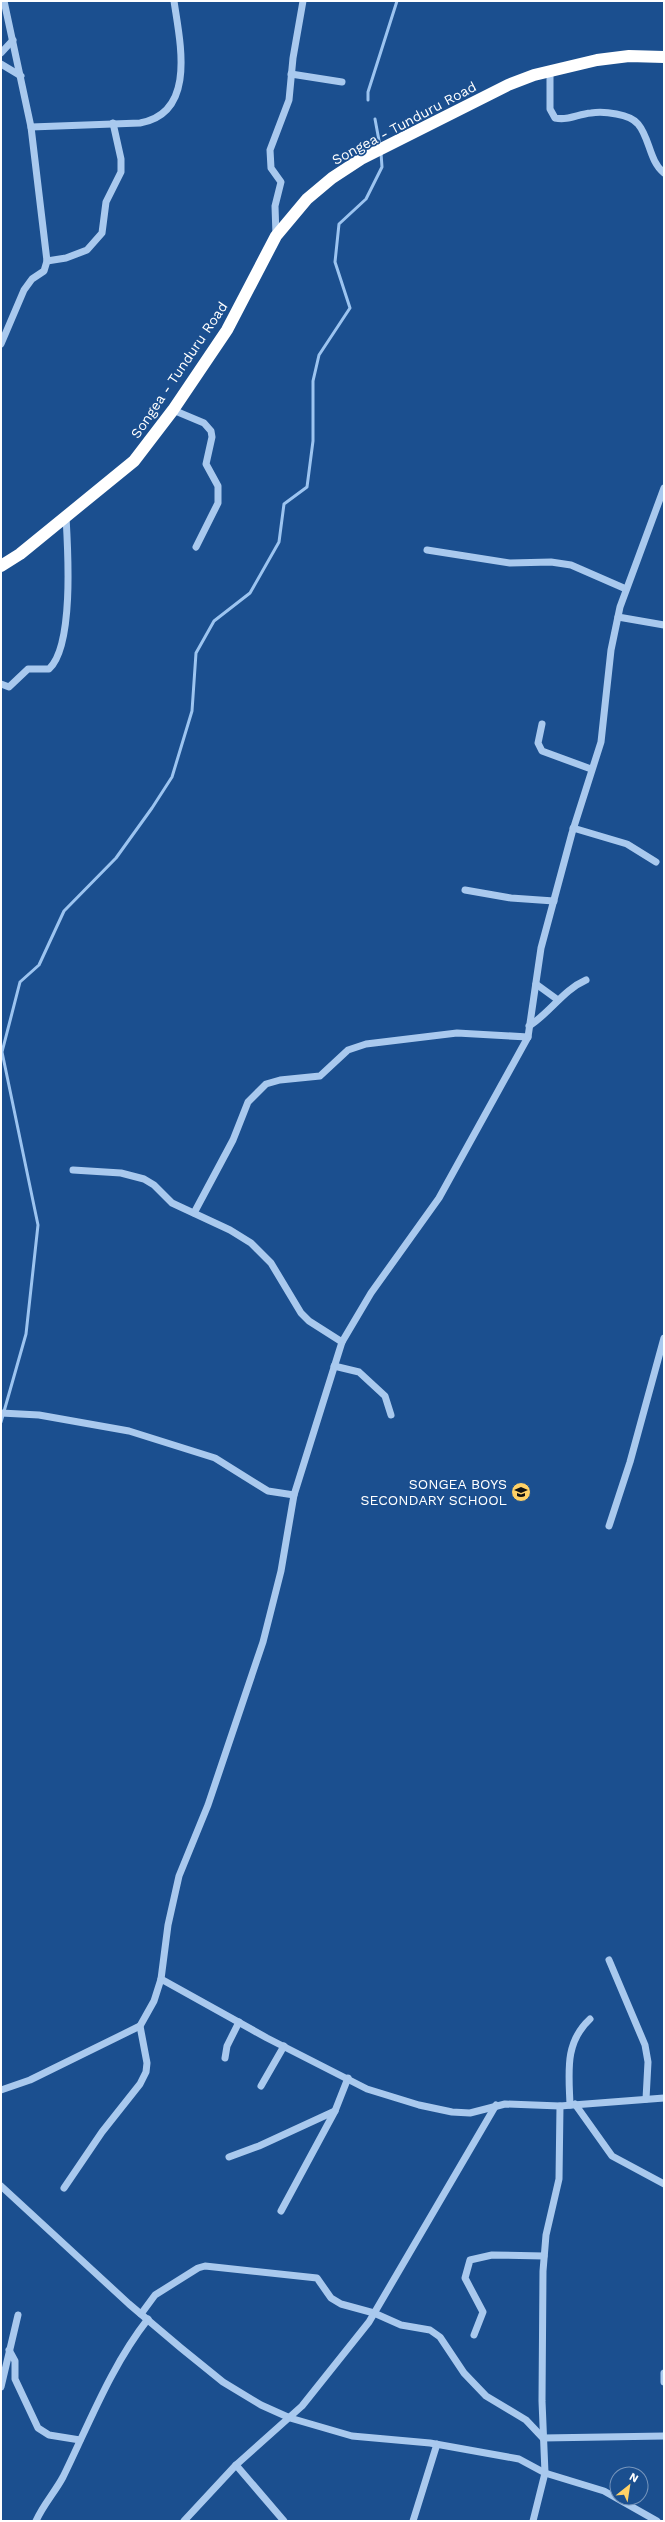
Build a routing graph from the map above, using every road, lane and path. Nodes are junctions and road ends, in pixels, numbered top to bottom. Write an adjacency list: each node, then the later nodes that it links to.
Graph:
1 (4, 1): 4 (street)
2 (174, 1): 12 (street)
3 (303, 1): 9 (street)
4 (13, 40): 5 (street); 10 (street)
5 (1, 52)
6 (664, 57): 8 (highway, Songea - Tunduru Road)
7 (1, 64): 10 (street)
8 (550, 71): 14 (street); 15 (highway, Songea - Tunduru Road)
9 (291, 74): 11 (street); 15 (street)
10 (20, 76): 13 (street)
11 (342, 82)
12 (113, 123): 13 (street); 16 (street)
13 (31, 126): 16 (street)
14 (664, 172)
15 (276, 236): 18 (highway, Songea - Tunduru Road)
16 (47, 261): 17 (street)
17 (1, 344)
18 (173, 410): 20 (highway, Songea - Tunduru Road); 21 (street)
19 (664, 488): 24 (street)
20 (66, 517): 23 (highway, Songea - Tunduru Road); 27 (street)
21 (196, 547)
22 (427, 550): 24 (street)
23 (1, 566)
24 (626, 589): 25 (street)
25 (618, 617): 26 (street); 29 (street)
26 (664, 625)
27 (1, 684)
28 (542, 724): 29 (street)
29 (591, 770): 30 (street)
30 (573, 828): 31 (street); 33 (street)
31 (656, 862)
32 (465, 890): 33 (street)
33 (554, 901): 35 (street)
34 (586, 980): 36 (street)
35 (536, 984): 36 (street); 37 (street)
36 (558, 1000): 37 (street)
37 (529, 1026): 38 (street)
38 (528, 1037): 40 (street); 42 (street)
39 (73, 1170): 40 (street)
40 (194, 1213): 42 (street)
41 (664, 1338): 47 (street)
42 (342, 1342): 43 (street)
43 (334, 1366): 45 (street); 46 (street)
44 (1, 1413): 46 (street)
45 (391, 1415)
46 (294, 1495): 49 (street)
47 (610, 1526)
48 (609, 1960): 59 (street)
49 (161, 1979): 51 (street); 52 (street)
50 (590, 2019): 61 (street)
51 (239, 2022): 53 (street); 54 (street)
52 (140, 2026): 57 (street); 67 (street)
53 (284, 2046): 55 (street); 56 (street)
54 (225, 2058)
55 (348, 2078): 60 (street); 63 (street)
56 (261, 2086)
57 (1, 2090)
58 (664, 2098): 59 (street)
59 (646, 2099): 61 (street)
60 (496, 2105): 62 (street); 70 (street)
61 (572, 2105): 62 (street); 65 (street)
62 (560, 2106): 69 (street)
63 (336, 2111): 64 (street); 68 (street)
64 (229, 2157)
65 (664, 2184)
66 (1, 2186): 71 (street)
67 (64, 2188)
68 (281, 2211)
69 (544, 2256): 74 (street); 81 (street)
70 (374, 2313): 71 (street); 79 (street); 81 (street)
71 (141, 2314): 73 (street)
72 (18, 2315): 75 (street)
73 (148, 2319): 79 (street); 82 (street)
74 (474, 2335)
75 (9, 2350): 78 (street); 82 (street)
76 (664, 2373): 77 (street)
77 (664, 2382)
78 (1, 2387)
79 (290, 2418): 83 (street); 84 (street)
80 (664, 2436): 81 (street)
81 (543, 2438): 85 (street)
82 (80, 2440): 86 (street)
83 (437, 2444): 85 (street); 89 (street)
84 (236, 2465): 87 (street); 88 (street)
85 (545, 2472): 90 (street); 91 (street)
86 (36, 2521)
87 (184, 2521)
88 (284, 2521)
89 (413, 2521)
90 (533, 2521)
91 (657, 2521)

